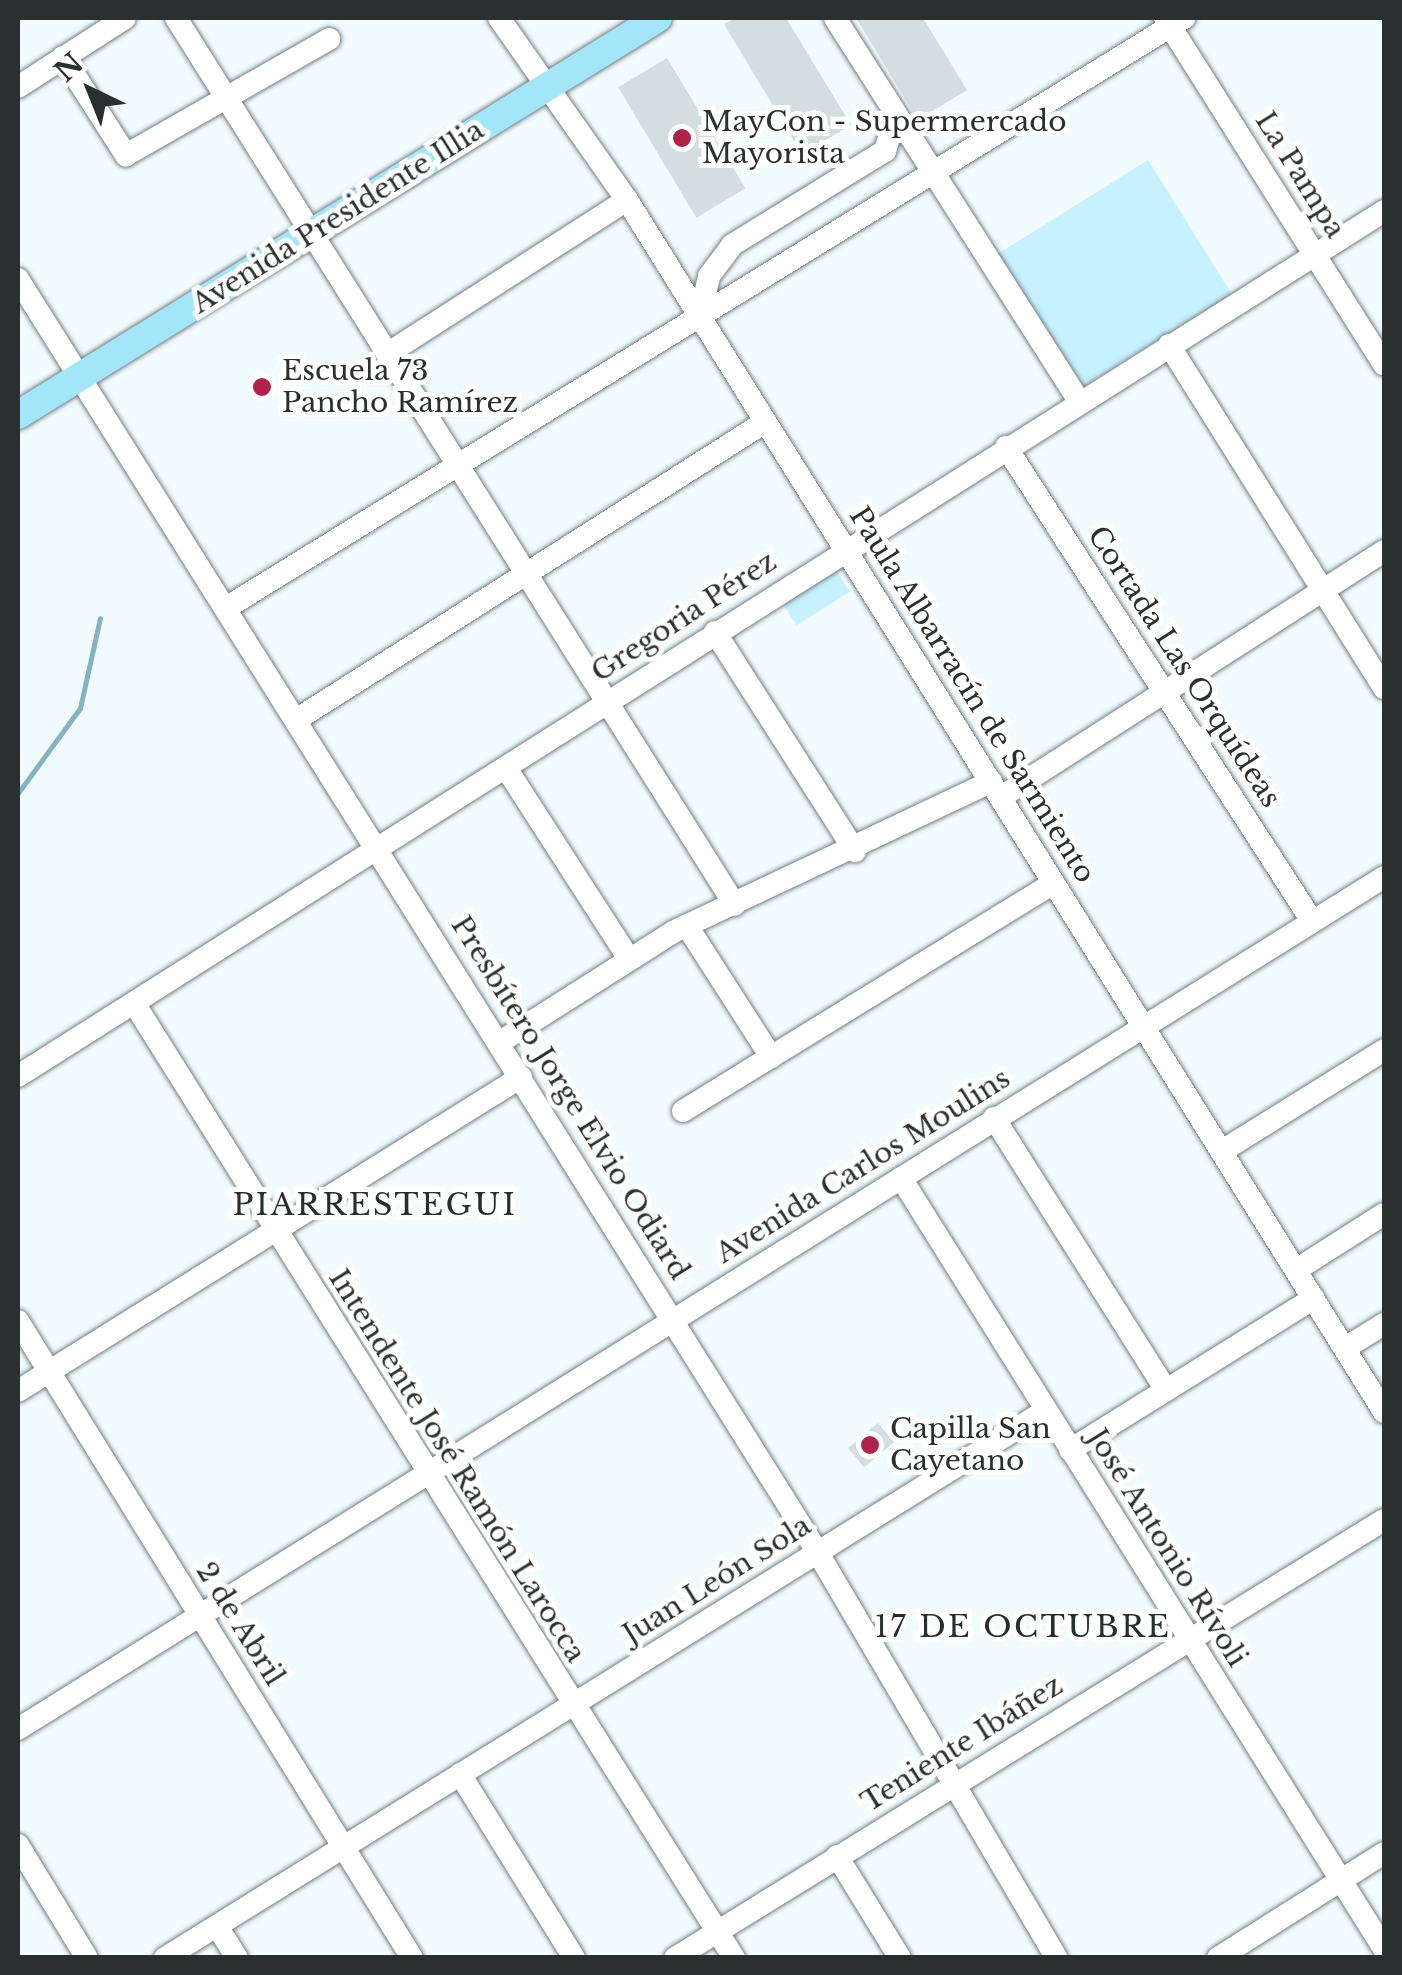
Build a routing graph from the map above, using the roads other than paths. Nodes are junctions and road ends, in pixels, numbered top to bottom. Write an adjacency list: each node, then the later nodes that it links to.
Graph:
1 (125, 18): 8 (street)
2 (176, 18): 11 (street)
3 (499, 18): 10 (street, Paula Albarracín de Sarmiento)
4 (658, 18): 10 (main road, Avenida Presidente Illia)
5 (834, 18): 12 (street)
6 (1173, 20): 13 (street); 17 (street, La Pampa)
7 (328, 39): 11 (street)
8 (64, 56): 9 (street); 11 (street)
9 (18, 86)
10 (544, 90): 14 (street, Paula Albarracín de Sarmiento); 16 (main road, Avenida Presidente Illia)
11 (224, 95): 16 (street)
12 (896, 115): 13 (street); 19 (street)
13 (932, 172): 19 (street); 24 (street)
14 (627, 200): 19 (street, Paula Albarracín de Sarmiento); 21 (street)
15 (1384, 212): 17 (street, Gregoria Pérez)
16 (310, 236): 21 (street); 23 (main road, Avenida Presidente Illia)
17 (1315, 255): 20 (street, Gregoria Pérez); 22 (street, La Pampa)
18 (18, 279): 23 (street, Presbítero Jorge Elvio Odiard)
19 (700, 309): 26 (street, Paula Albarracín de Sarmiento); 28 (street)
20 (1169, 345): 24 (street, Gregoria Pérez); 32 (street)
21 (386, 354): 28 (street)
22 (1384, 365)
23 (78, 378): 25 (main road, Avenida Presidente Illia); 33 (street, Presbítero Jorge Elvio Odiard)
24 (1079, 402): 27 (street, Gregoria Pérez)
25 (18, 416)
26 (765, 422): 29 (street, Paula Albarracín de Sarmiento); 31 (street)
27 (1006, 447): 29 (street, Gregoria Pérez); 36 (street, Cortada Las Orquídeas)
28 (457, 463): 31 (street); 33 (street)
29 (845, 549): 34 (street, Gregoria Pérez); 40 (street, Paula Albarracín de Sarmiento)
30 (1384, 551): 32 (street)
31 (526, 573): 37 (street); 38 (street)
32 (1324, 592): 35 (street); 36 (street)
33 (229, 606): 38 (street, Presbítero Jorge Elvio Odiard)
34 (714, 632): 37 (street, Gregoria Pérez); 42 (street)
35 (1384, 688)
36 (1166, 692): 40 (street); 46 (street, Cortada Las Orquídeas)
37 (608, 701): 39 (street, Gregoria Pérez); 45 (street)
38 (299, 718): 41 (street, Presbítero Jorge Elvio Odiard)
39 (506, 768): 41 (street, Gregoria Pérez); 48 (street)
40 (996, 789): 42 (street); 43 (street, Paula Albarracín de Sarmiento)
41 (380, 848): 49 (street, Gregoria Pérez); 51 (street, Presbítero Jorge Elvio Odiard)
42 (855, 851): 45 (street)
43 (1054, 883): 50 (street, Paula Albarracín de Sarmiento); 53 (street)
44 (1381, 886): 46 (street, Avenida Carlos Moulins)
45 (735, 905): 47 (street)
46 (1312, 921): 50 (street, Avenida Carlos Moulins)
47 (688, 926): 48 (street); 53 (street)
48 (629, 959): 51 (street)
49 (134, 1003): 54 (street, Gregoria Pérez); 61 (street, Intendente José Ramón Larocca)
50 (1144, 1026): 57 (street, Avenida Carlos Moulins); 58 (street, Paula Albarracín de Sarmiento)
51 (500, 1042): 55 (street, Presbítero Jorge Elvio Odiard)
52 (1384, 1050): 58 (street)
53 (771, 1057): 56 (street)
54 (18, 1076)
55 (521, 1077): 61 (street); 65 (street, Presbítero Jorge Elvio Odiard)
56 (683, 1111)
57 (994, 1118): 59 (street, Avenida Carlos Moulins); 69 (street)
58 (1222, 1151): 62 (street, Paula Albarracín de Sarmiento)
59 (900, 1178): 65 (street, Avenida Carlos Moulins); 71 (street, José Antonio Rívoli)
60 (1384, 1214): 62 (street)
61 (275, 1231): 68 (street); 74 (street, Intendente José Ramón Larocca)
62 (1296, 1270): 63 (street, Paula Albarracín de Sarmiento)
63 (1314, 1298): 67 (street, Paula Albarracín de Sarmiento); 69 (street)
64 (18, 1321): 68 (street, 2 de Abril)
65 (674, 1322): 74 (street, Avenida Carlos Moulins); 76 (street, Presbítero Jorge Elvio Odiard)
66 (1384, 1324): 67 (street)
67 (1346, 1348): 72 (street, Paula Albarracín de Sarmiento)
68 (49, 1372): 70 (street); 77 (street, 2 de Abril)
69 (1166, 1390): 73 (street)
70 (18, 1391)
71 (1046, 1412): 73 (street, José Antonio Rívoli); 76 (street, Juan León Sola)
72 (1384, 1412)
73 (1070, 1450): 78 (street, José Antonio Rívoli)
74 (427, 1474): 77 (street, Avenida Carlos Moulins); 79 (street, Intendente José Ramón Larocca)
75 (1384, 1520): 78 (street, Teniente Ibáñez)
76 (818, 1554): 79 (street, Juan León Sola); 82 (street, Presbítero Jorge Elvio Odiard)
77 (200, 1616): 80 (street, Avenida Carlos Moulins); 84 (street, 2 de Abril)
78 (1188, 1639): 82 (street, Teniente Ibáñez); 87 (street, José Antonio Rívoli)
79 (571, 1705): 81 (street, Juan León Sola); 89 (street, Intendente José Ramón Larocca)
80 (18, 1729)
81 (460, 1774): 84 (street, Juan León Sola); 95 (street)
82 (954, 1785): 86 (street, Teniente Ibáñez); 99 (street, Presbítero Jorge Elvio Odiard)
83 (18, 1845): 91 (street)
84 (344, 1847): 88 (street, Juan León Sola); 94 (street, 2 de Abril)
85 (1384, 1853): 87 (street)
86 (837, 1856): 89 (street, Teniente Ibáñez); 98 (street)
87 (1341, 1880): 90 (street, José Antonio Rívoli); 100 (street)
88 (217, 1926): 92 (street, Juan León Sola); 93 (street)
89 (717, 1931): 96 (street, Teniente Ibáñez); 97 (street, Intendente José Ramón Larocca)
90 (1384, 1949)
91 (87, 1958)
92 (166, 1958)
93 (237, 1958)
94 (412, 1958)
95 (574, 1958)
96 (675, 1958)
97 (734, 1958)
98 (900, 1958)
99 (1058, 1958)
100 (1218, 1958)

